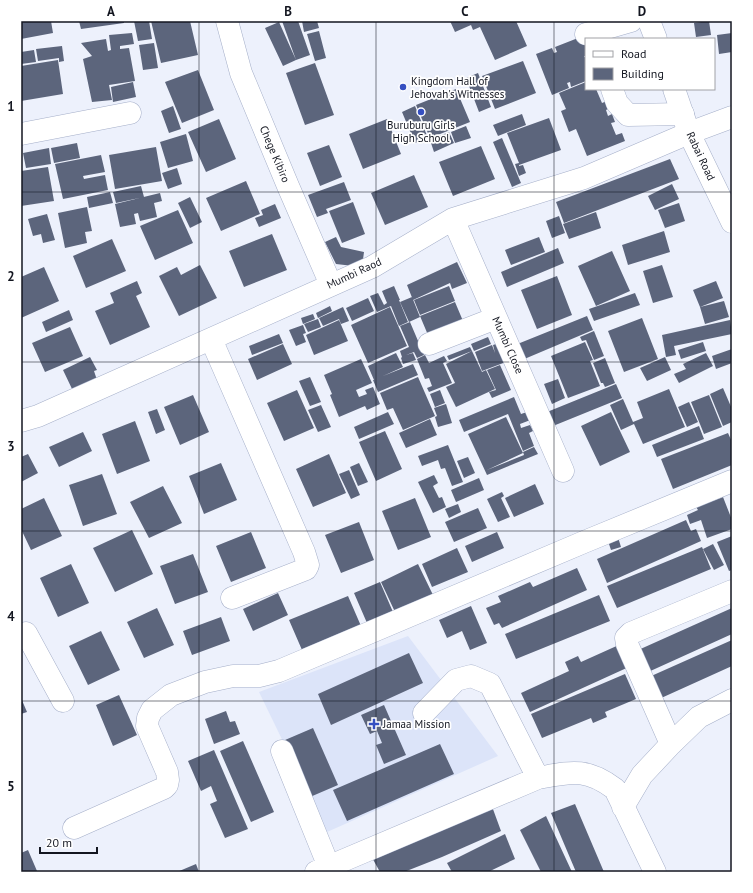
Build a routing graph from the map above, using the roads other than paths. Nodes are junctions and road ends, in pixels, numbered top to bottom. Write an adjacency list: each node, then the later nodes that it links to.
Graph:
1 (227, 21): 14 (street, Chege Kibiro)
2 (631, 21): 4 (street)
3 (649, 21): 5 (street)
4 (586, 34)
5 (656, 38)
6 (612, 90): 10 (street)
7 (674, 90): 10 (street, Rabai Road)
8 (130, 113): 11 (street)
9 (732, 117): 10 (street, Mumbi Raod)
10 (686, 124): 12 (street, Mumbi Raod); 13 (street, Rabai Road)
11 (21, 134)
12 (453, 219): 14 (street, Mumbi Raod); 15 (street, Mumbi Close)
13 (732, 222)
14 (331, 284): 16 (street, Mumbi Raod)
15 (496, 318): 17 (street); 19 (street, Mumbi Close)
16 (211, 339): 18 (street, Mumbi Raod); 22 (street)
17 (428, 344)
18 (21, 421)
19 (563, 471)
20 (732, 481): 31 (street)
21 (732, 591): 27 (street)
22 (232, 598)
23 (23, 629): 25 (street)
24 (732, 700): 27 (street)
25 (63, 701)
26 (424, 713): 29 (street)
27 (671, 744): 30 (street)
28 (282, 752): 32 (street)
29 (538, 778): 30 (street); 32 (street)
30 (623, 807): 33 (street)
31 (74, 828)
32 (322, 869)
33 (654, 872)

